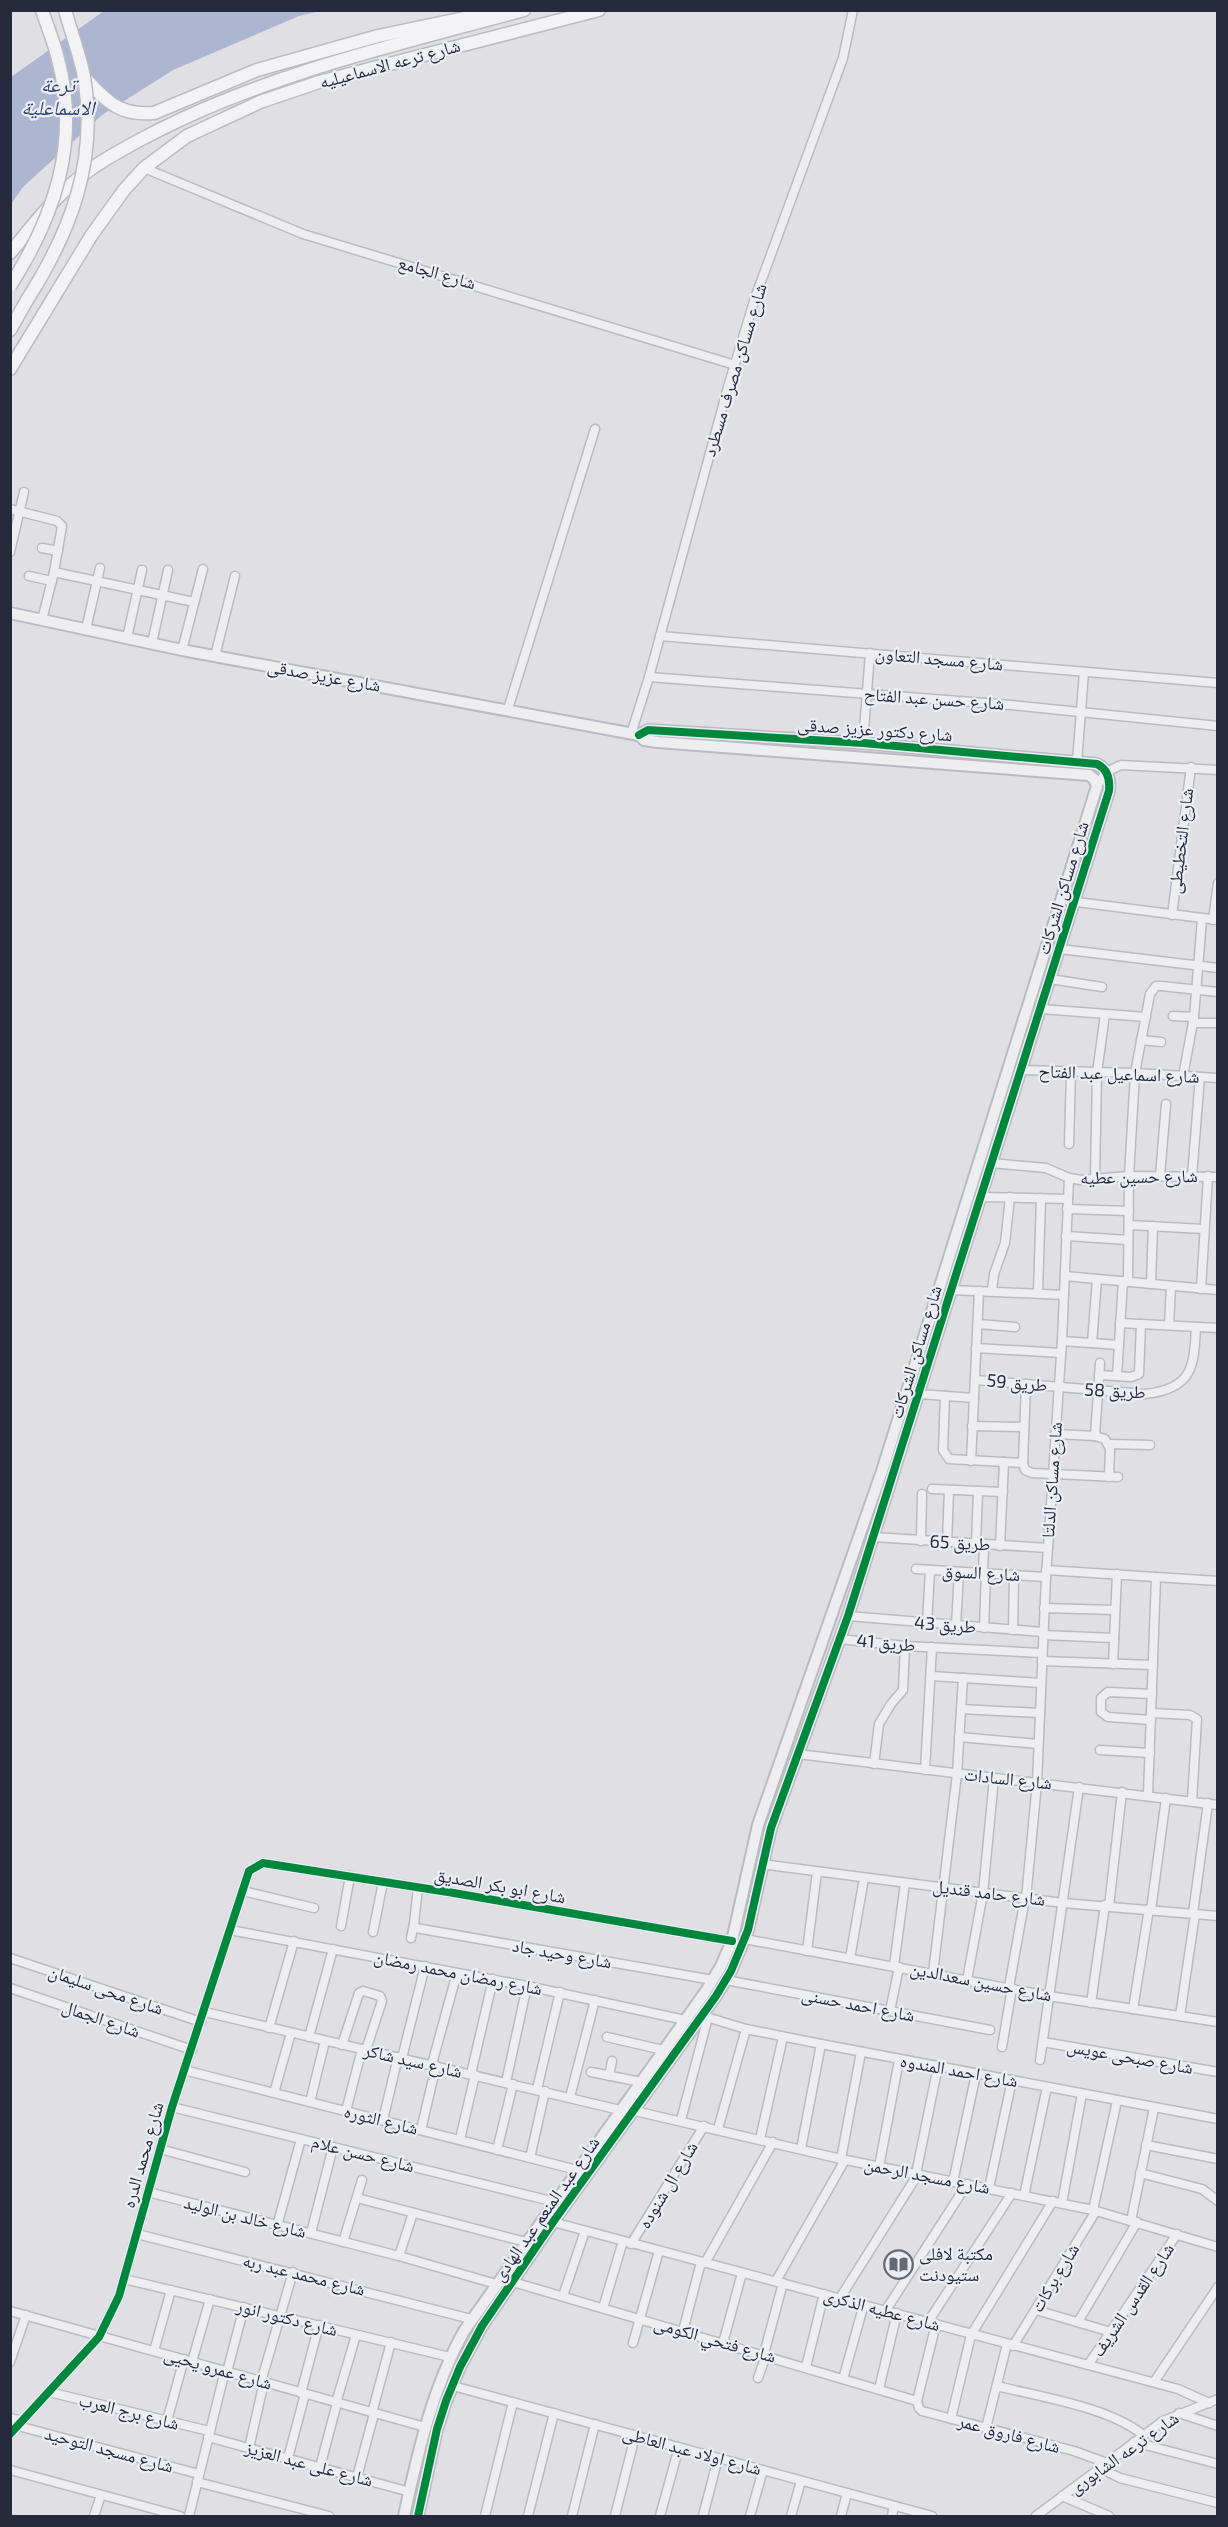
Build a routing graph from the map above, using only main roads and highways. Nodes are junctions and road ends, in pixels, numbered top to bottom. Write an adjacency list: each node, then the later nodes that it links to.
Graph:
1 (42, 10): 7 (main road, bridge)
2 (65, 10): 5 (main road, bridge)
3 (599, 10): 9 (main road, شارع ترعه الاسماعيليه)
4 (523, 11): 5 (main road); 6 (main road, شارع ترعه الاسماعيليه)
5 (84, 77): 8 (main road, bridge)
6 (10, 253)
7 (10, 286)
8 (10, 330)
9 (10, 369)

